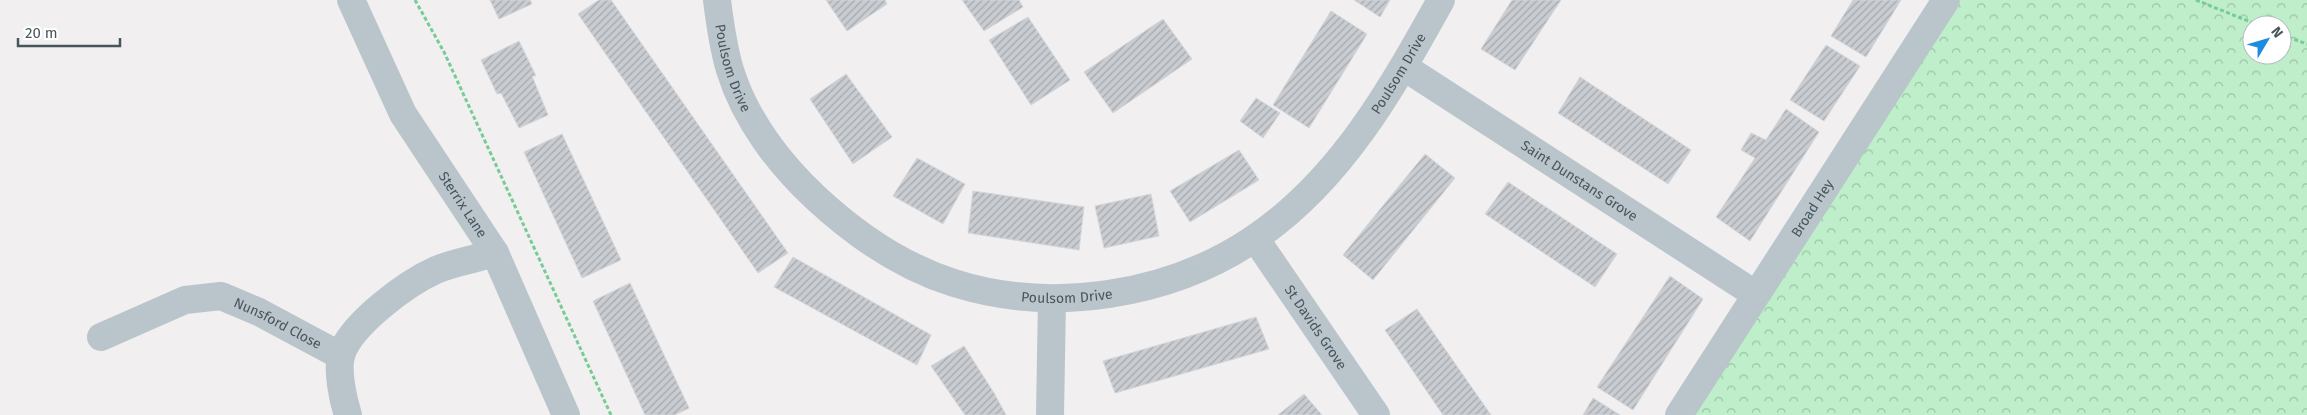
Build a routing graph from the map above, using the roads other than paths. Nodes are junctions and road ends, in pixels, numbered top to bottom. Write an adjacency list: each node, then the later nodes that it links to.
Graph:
1 (351, 0): 7 (street, Sterrix Lane)
2 (717, 0): 9 (street, Poulsom Drive)
3 (1440, 0): 5 (street, Poulsom Drive)
4 (1946, 0): 8 (street, Broad Hey)
5 (1404, 67): 6 (street, Poulsom Drive); 8 (street, Saint Dunstans Grove)
6 (1255, 238): 9 (street, Poulsom Drive); 15 (street, St Davids Grove)
7 (495, 253): 11 (street); 13 (street, Sterrix Lane)
8 (1756, 294): 16 (street, Broad Hey)
9 (1052, 299): 14 (street)
10 (101, 336): 11 (street, Nunsford Close)
11 (341, 356): 12 (street)
12 (348, 415)
13 (566, 415)
14 (1050, 415)
15 (1376, 415)
16 (1678, 415)

